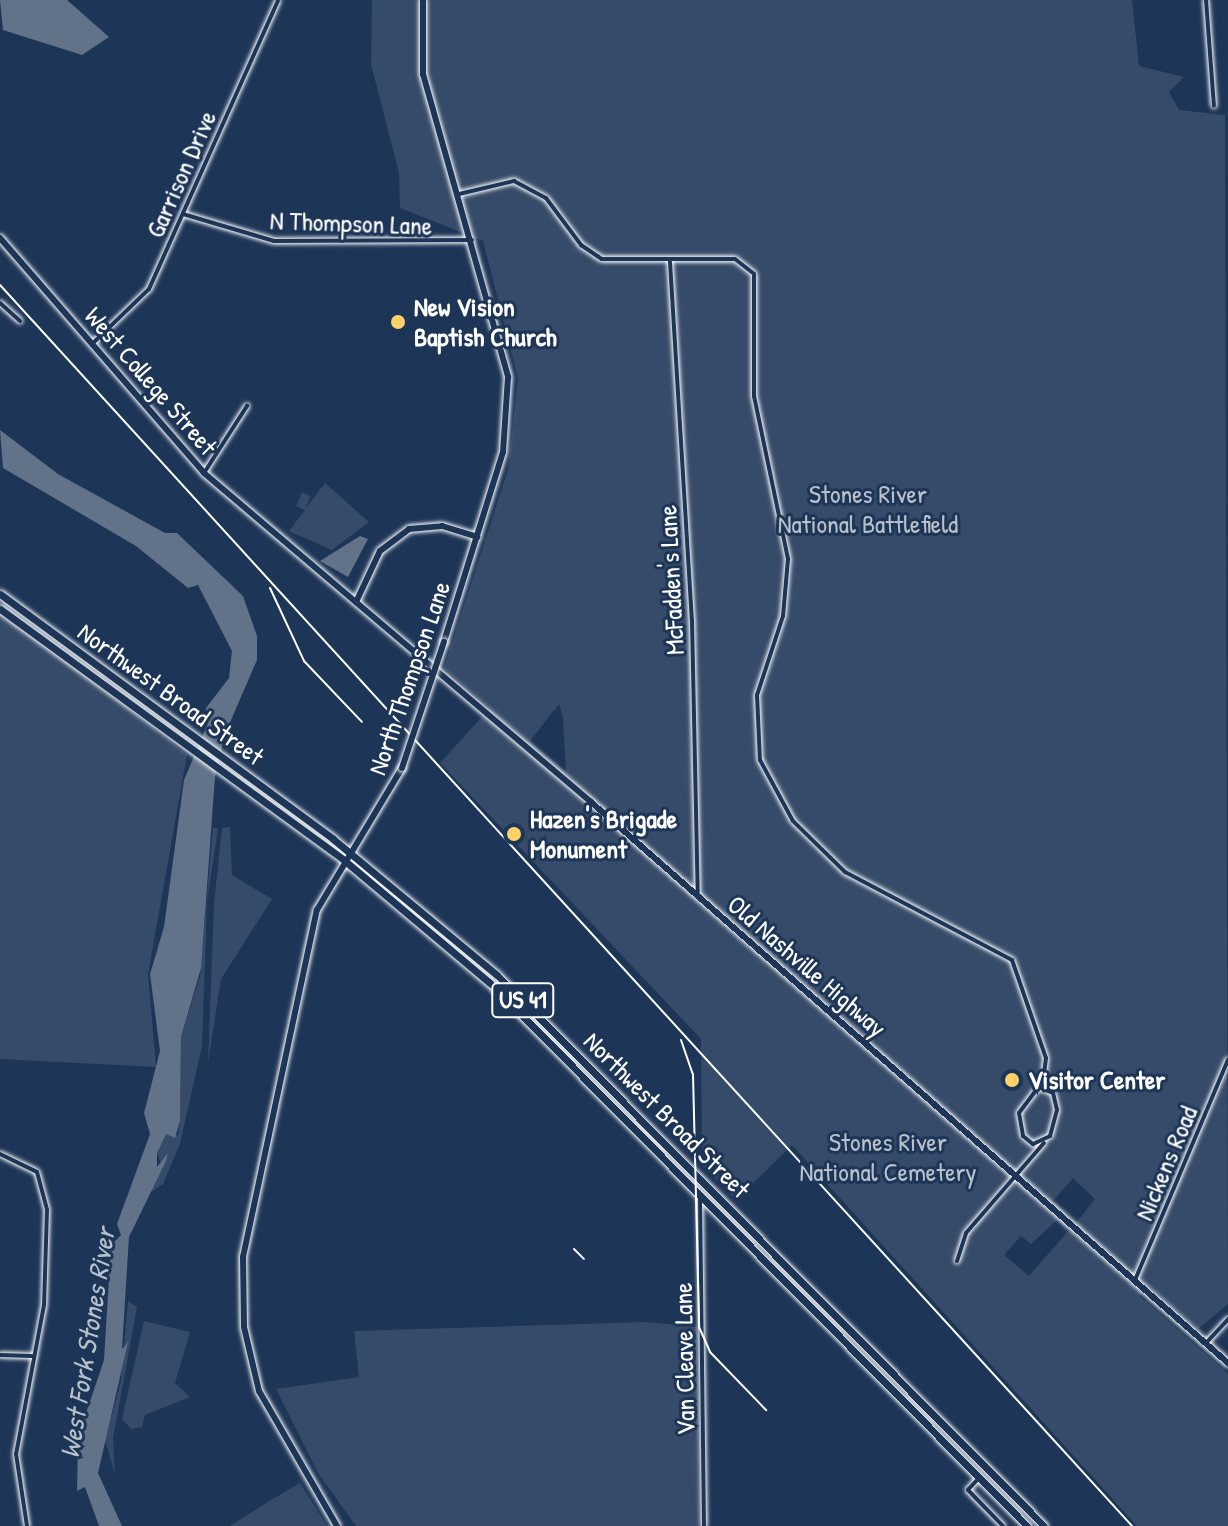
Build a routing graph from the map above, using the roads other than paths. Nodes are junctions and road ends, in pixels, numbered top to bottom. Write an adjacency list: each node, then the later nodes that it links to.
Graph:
1 (278, 0): 6 (street, Garrison Drive)
2 (423, 0): 5 (main road, North Thompson Lane)
3 (1206, 0): 4 (street)
4 (1214, 106)
5 (459, 194): 8 (main road, North Thompson Lane); 9 (street)
6 (183, 214): 8 (street, N Thompson Lane); 12 (street, Garrison Drive)
7 (0, 238): 12 (main road, West College Street)
8 (473, 240): 15 (main road, North Thompson Lane)
9 (670, 262): 25 (street, McFadden's Lane); 35 (street)
10 (0, 303): 11 (street)
11 (20, 321)
12 (92, 344): 14 (main road, West College Street)
13 (247, 406): 14 (street)
14 (204, 473): 17 (main road, West College Street)
15 (477, 537): 16 (main road); 23 (main road, North Thompson Lane, bridge)
16 (367, 578): 17 (main road); 19 (main road)
17 (340, 589): 19 (main road, West College Street)
18 (0, 594): 21 (main road, Northwest Broad Street / US 41)
19 (356, 602): 25 (main road, Old Nashville Highway)
20 (0, 609): 22 (main road, Northwest Broad Street / US 41)
21 (49, 630): 22 (main road); 23 (main road, Northwest Broad Street / US 41)
22 (42, 639): 24 (main road, Northwest Broad Street / US 41)
23 (350, 852): 24 (main road, North Thompson Lane); 26 (main road, Northwest Broad Street / US 41)
24 (345, 861): 27 (main road, Northwest Broad Street / US 41); 61 (main road, North Thompson Lane)
25 (698, 896): 42 (main road, Old Nashville Highway)
26 (462, 944): 27 (main road); 28 (main road, Northwest Broad Street / US 41)
27 (455, 953): 29 (main road, Northwest Broad Street / US 41)
28 (497, 975): 29 (main road); 30 (main road, Northwest Broad Street / US 41)
29 (490, 983): 31 (main road, Northwest Broad Street / US 41)
30 (550, 1025): 31 (main road); 33 (main road, Northwest Broad Street / US 41)
31 (542, 1033): 34 (main road, Northwest Broad Street / US 41)
32 (1228, 1060): 48 (street, Nickens Road)
33 (594, 1070): 34 (main road); 36 (main road, Northwest Broad Street / US 41)
34 (587, 1077): 37 (main road, Northwest Broad Street / US 41)
35 (1039, 1087): 38 (street); 39 (street)
36 (656, 1133): 37 (main road); 43 (main road, Northwest Broad Street / US 41)
37 (649, 1140): 44 (main road, Northwest Broad Street / US 41)
38 (1026, 1141): 39 (street); 41 (street)
39 (1046, 1141): 41 (street)
40 (0, 1154): 54 (street)
41 (1033, 1156): 42 (street)
42 (1016, 1177): 46 (street); 48 (main road, Old Nashville Highway)
43 (707, 1183): 44 (main road); 45 (main road, Northwest Broad Street / US 41)
44 (699, 1192): 47 (main road, Northwest Broad Street / US 41); 62 (street, Van Cleave Lane)
45 (781, 1258): 47 (main road); 50 (main road, Northwest Broad Street / US 41)
46 (957, 1261)
47 (773, 1266): 52 (main road, Northwest Broad Street / US 41)
48 (1135, 1280): 51 (main road, Old Nashville Highway)
49 (1228, 1319): 51 (street)
50 (857, 1337): 52 (main road); 56 (main road, Northwest Broad Street / US 41)
51 (1206, 1343): 55 (main road, Old Nashville Highway)
52 (850, 1345): 57 (main road, Northwest Broad Street / US 41)
53 (0, 1355): 54 (street)
54 (32, 1356): 60 (street)
55 (1228, 1363)
56 (941, 1422): 57 (main road); 58 (main road, Northwest Broad Street / US 41)
57 (933, 1430): 59 (main road, Northwest Broad Street / US 41)
58 (988, 1469): 59 (main road); 65 (main road, Northwest Broad Street / US 41)
59 (979, 1478): 63 (street); 64 (main road, Northwest Broad Street / US 41)
60 (27, 1526)
61 (337, 1526)
62 (704, 1526)
63 (1003, 1526)
64 (1027, 1526)
65 (1044, 1526)

